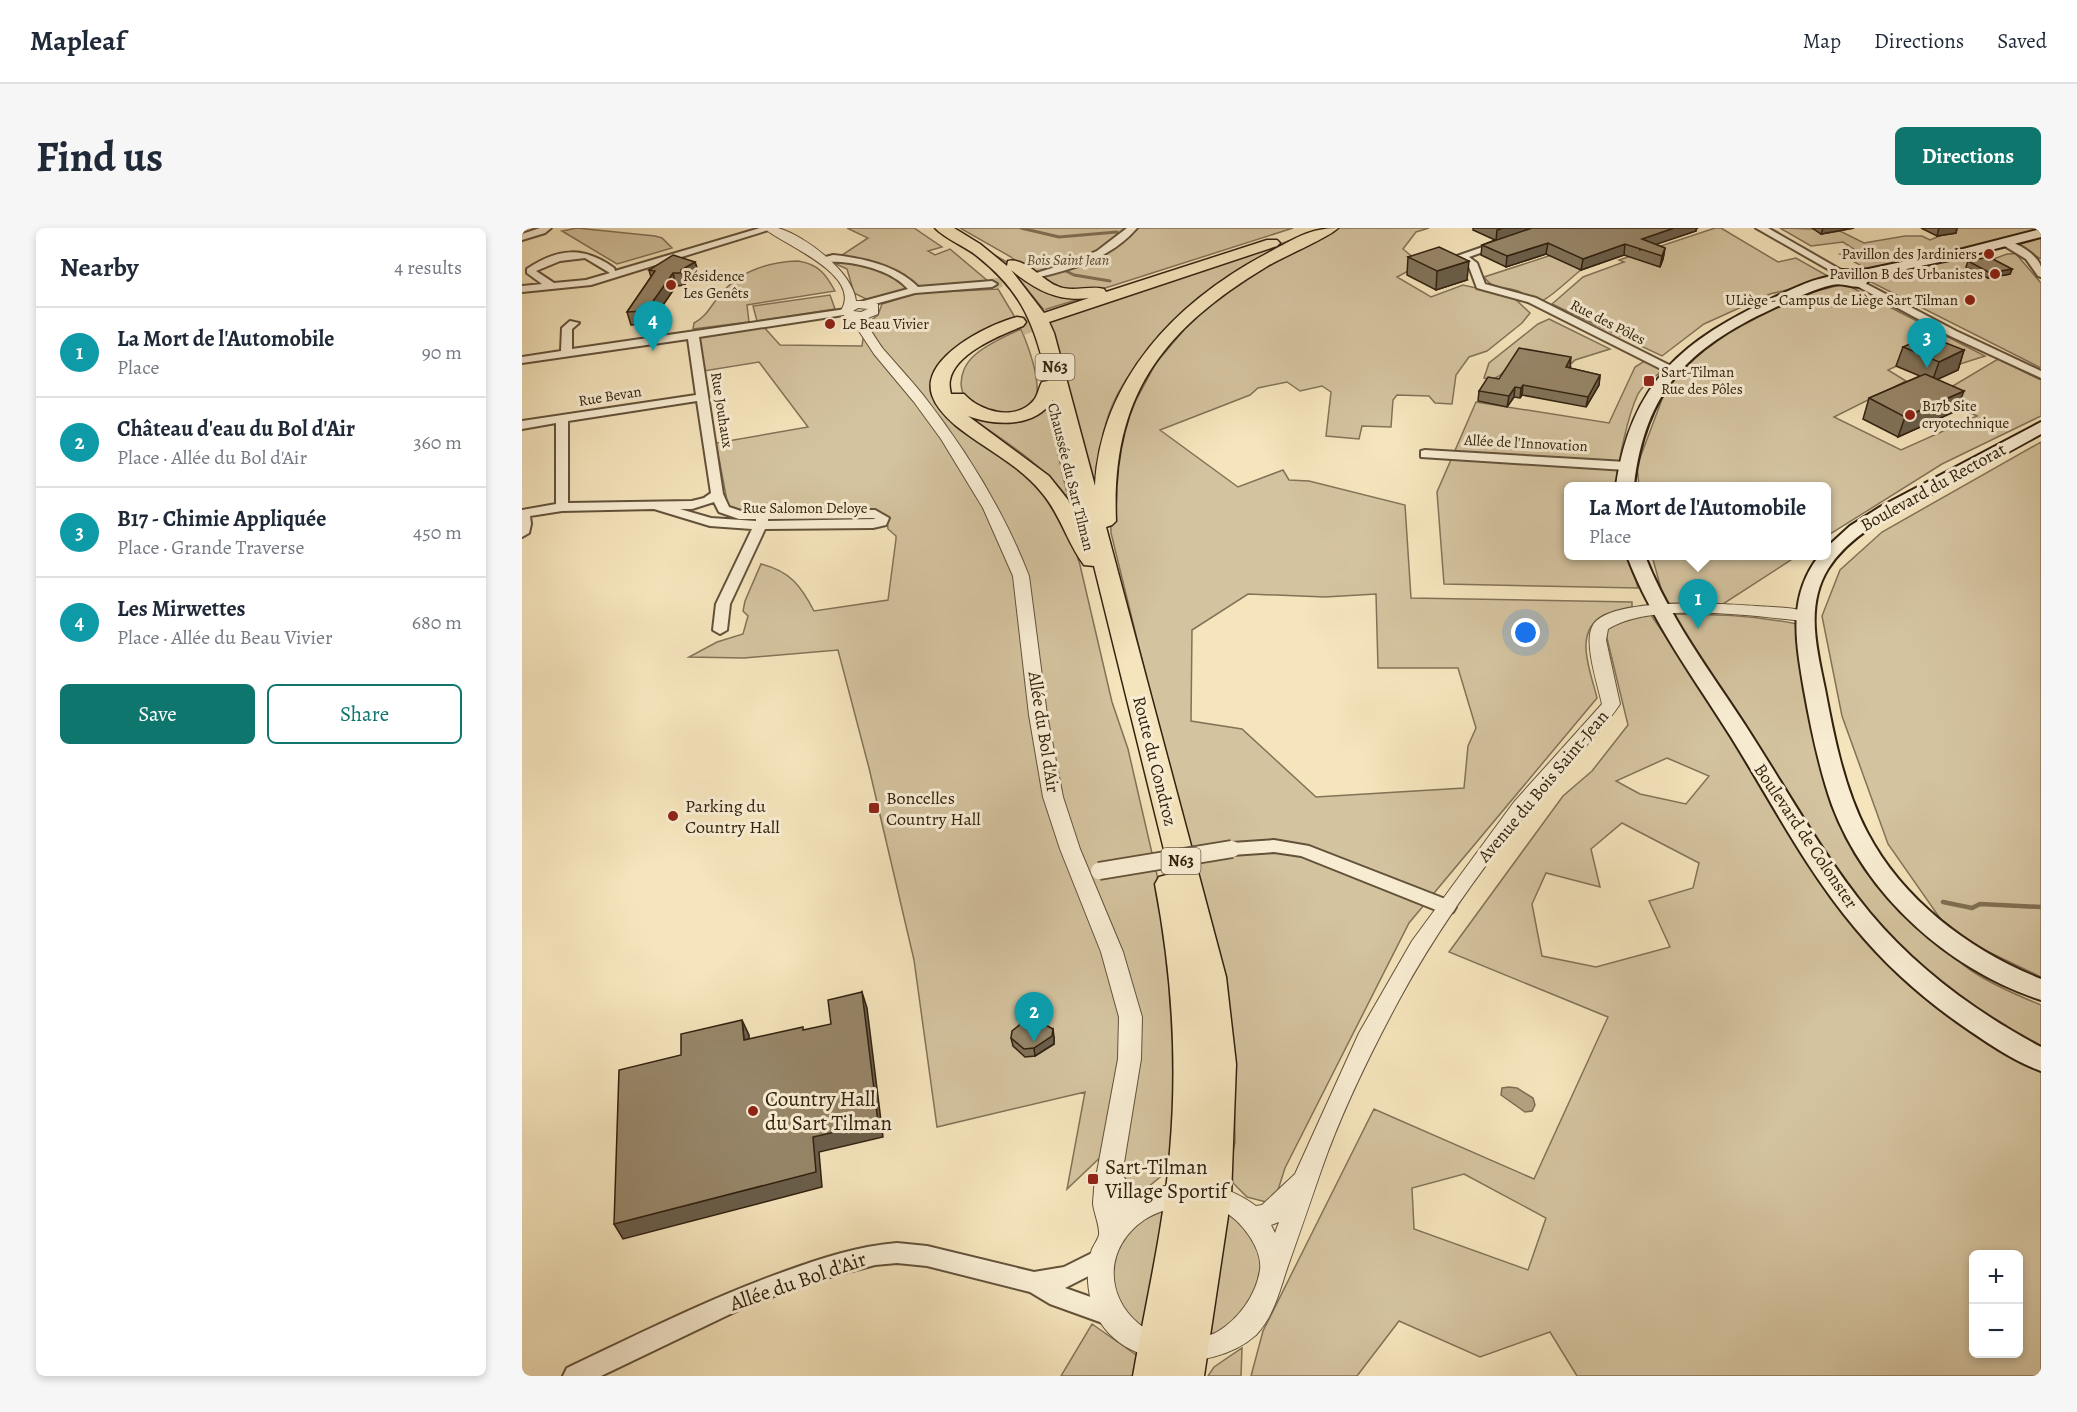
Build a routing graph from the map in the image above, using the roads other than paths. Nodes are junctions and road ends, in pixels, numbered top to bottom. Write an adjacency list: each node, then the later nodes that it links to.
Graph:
1 (546, 228): 11 (street)
2 (754, 228): 15 (street)
3 (769, 228): 14 (street); 20 (street)
4 (1132, 228): 17 (street)
5 (1303, 228): 22 (highway)
6 (1316, 228): 22 (highway)
7 (1330, 228): 48 (highway)
8 (1761, 228): 18 (street)
9 (940, 229): 22 (highway); 34 (highway, Chaussée du Sart Tilman / N63); 48 (highway, Chaussée du Sart Tilman / N63)
10 (2041, 233): 13 (main road)
11 (522, 237)
12 (1517, 238): 32 (street, Rue des Pôles)
13 (2006, 243): 16 (street); 19 (main road)
14 (823, 259): 25 (street); 27 (street, Allée du Bol d'Air)
15 (611, 270): 20 (street); 23 (street)
16 (2041, 274)
17 (1035, 275)
18 (1841, 277): 19 (main road); 32 (main road)
19 (1859, 279): 33 (street)
20 (574, 284): 23 (street)
21 (992, 284): 25 (street)
22 (1131, 284)
23 (553, 287): 24 (street)
24 (527, 289): 26 (street)
25 (915, 290): 27 (street)
26 (522, 298)
27 (860, 309): 29 (street); 55 (street, Allée du Bol d'Air)
28 (574, 323): 30 (street)
29 (693, 335): 30 (street); 35 (street, Rue Jouhaux)
30 (566, 353): 31 (street)
31 (522, 360)
32 (1671, 370): 40 (main road)
33 (2041, 375)
34 (1049, 386): 48 (highway, Chaussée du Sart Tilman / N63); 48 (highway)
35 (703, 397): 36 (street, Rue Bevan); 42 (street, Rue Jouhaux)
36 (562, 419): 37 (street, Rue Bevan); 43 (street)
37 (522, 425)
38 (2041, 427): 49 (main road, Boulevard du Rectorat)
39 (1425, 454): 40 (street, Allée de l'Innovation)
40 (1626, 466): 41 (main road)
41 (1625, 482)
42 (716, 496): 44 (street, Rue Salomon Deloye); 46 (street, Rue Salomon Deloye)
43 (562, 507): 44 (street, Rue Salomon Deloye); 45 (street, Rue Salomon Deloye)
44 (690, 510): 46 (street, Rue Salomon Deloye)
45 (523, 514): 47 (street)
46 (761, 520): 46 (street, Rue Salomon Deloye); 54 (street)
47 (522, 533)
48 (1096, 551): 61 (highway, Route du Condroz / N63)
49 (1831, 555)
50 (1638, 560): 52 (main road, Boulevard de Colonster)
51 (1826, 560): 53 (main road, Boulevard du Rectorat)
52 (1659, 610): 53 (street, Avenue du Bois Saint-Jean); 56 (street, Avenue du Bois Saint-Jean); 58 (main road, Boulevard de Colonster)
53 (1805, 616): 57 (main road, Boulevard du Rectorat)
54 (720, 630)
55 (1090, 873): 56 (street, bridge); 59 (street, Allée du Bol d'Air)
56 (1447, 907): 60 (street, Avenue du Bois Saint-Jean)
57 (2041, 990)
58 (2041, 1060)
59 (1110, 1176): 62 (street); 64 (street, Allée du Bol d'Air)
60 (1303, 1182): 63 (street, Avenue du Bois Saint-Jean); 65 (street, Avenue du Bois Saint-Jean)
61 (1198, 1195): 62 (street, Allée du Bol d'Air); 63 (street); 68 (highway, Route du Condroz / N63)
62 (1143, 1206): 64 (street, Allée du Bol d'Air)
63 (1253, 1219): 65 (street)
64 (1107, 1247): 66 (street, Allée du Bol d'Air); 67 (street, Allée du Bol d'Air)
65 (1274, 1268): 68 (street, Avenue du Bois Saint-Jean)
66 (1034, 1283): 67 (street, Allée du Bol d'Air); 69 (street, Allée du Bol d'Air)
67 (1111, 1315): 68 (street, Allée du Bol d'Air)
68 (1171, 1363)
69 (575, 1376)

